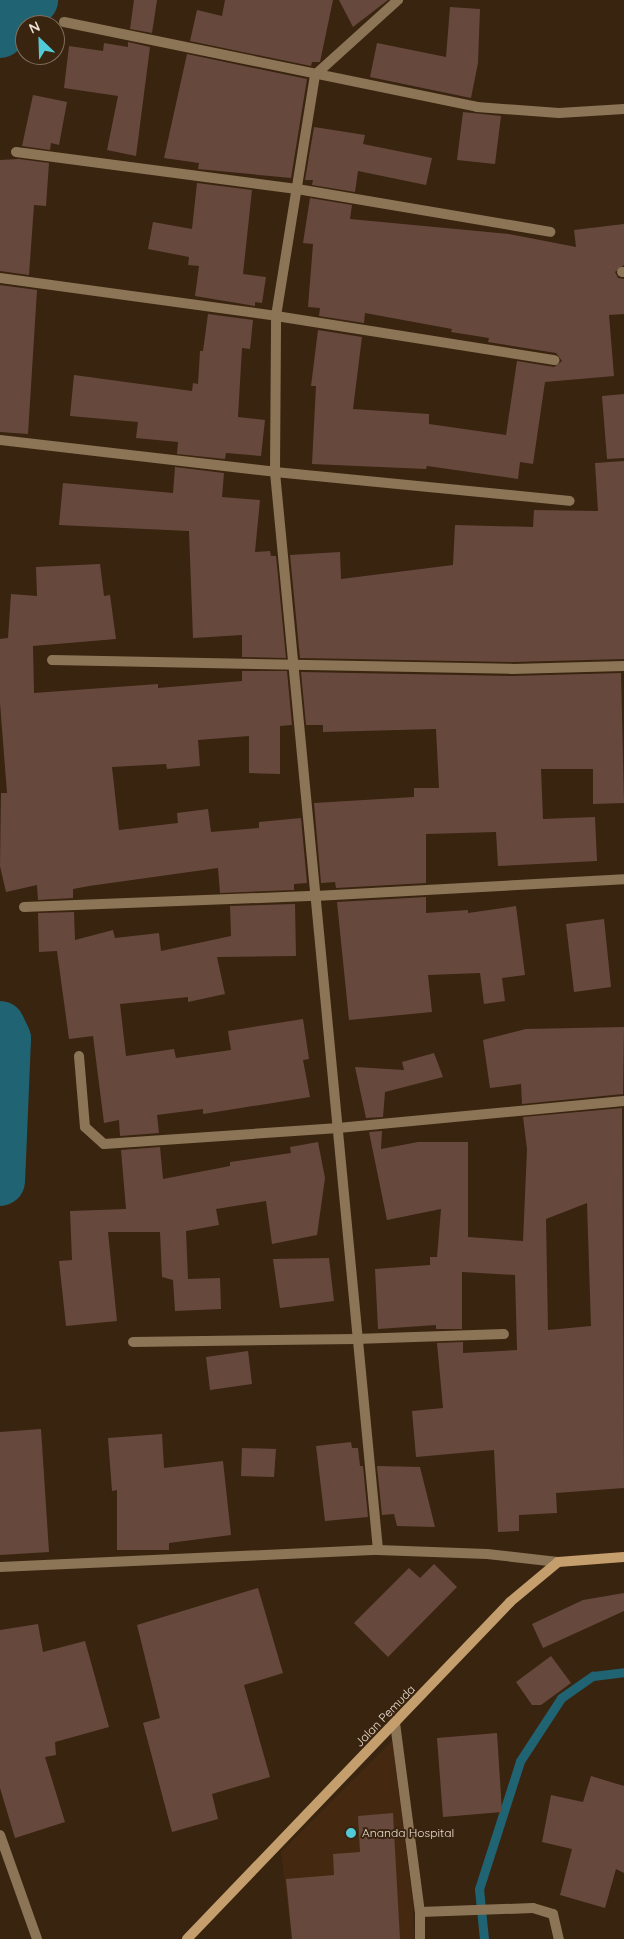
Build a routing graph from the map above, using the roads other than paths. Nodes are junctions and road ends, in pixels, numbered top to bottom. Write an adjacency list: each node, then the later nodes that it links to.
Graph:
1 (398, 0): 3 (street)
2 (65, 22): 3 (street)
3 (315, 75): 4 (street); 6 (street)
4 (624, 109)
5 (16, 152): 6 (street)
6 (297, 189): 7 (street); 9 (street)
7 (550, 232)
8 (0, 278): 9 (street)
9 (276, 316): 10 (street); 12 (street)
10 (555, 360)
11 (0, 440): 12 (street)
12 (275, 472): 13 (street); 15 (street)
13 (570, 501)
14 (52, 660): 15 (street)
15 (295, 664): 16 (street); 18 (street)
16 (624, 666)
17 (624, 879): 18 (street)
18 (315, 896): 19 (street); 22 (street)
19 (24, 906)
20 (79, 1056): 22 (street)
21 (624, 1101): 22 (street)
22 (338, 1128): 24 (street)
23 (504, 1334): 24 (street)
24 (356, 1340): 25 (street); 26 (street)
25 (133, 1342)
26 (378, 1550): 28 (street); 29 (street)
27 (624, 1557): 28 (main road)
28 (558, 1562): 30 (main road, Jalan Pemuda)
29 (0, 1567)
30 (395, 1723): 32 (street); 34 (main road, Jalan Pemuda)
31 (0, 1836): 33 (street)
32 (420, 1912): 35 (street); 36 (street)
33 (37, 1939)
34 (187, 1939)
35 (420, 1939)
36 (559, 1939)

